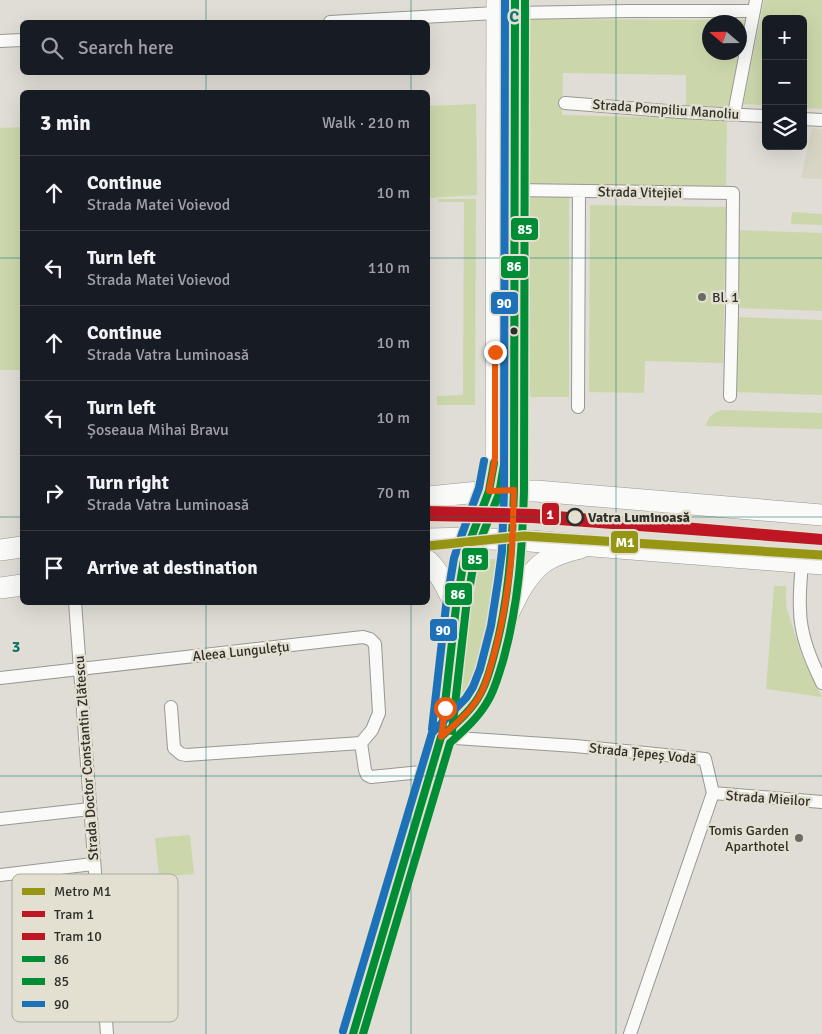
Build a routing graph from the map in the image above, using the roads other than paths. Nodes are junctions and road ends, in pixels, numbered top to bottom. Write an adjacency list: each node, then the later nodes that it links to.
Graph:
1 (728, 6): 2 (street); 4 (street)
2 (755, 6): 9 (street)
3 (496, 7): 4 (street); 5 (street); 18 (street)
4 (515, 7): 13 (street)
5 (352, 20)
6 (20, 40): 7 (street)
7 (0, 41)
8 (565, 102): 9 (street, Strada Pompiliu Manoliu)
9 (734, 114): 10 (street, Strada Pompiliu Manoliu)
10 (762, 116)
11 (807, 118): 12 (street)
12 (822, 120)
13 (514, 190): 14 (street, Strada Vitejiei); 17 (street)
14 (579, 191): 15 (street, Strada Vitejiei); 16 (street)
15 (730, 396)
16 (578, 407)
17 (514, 490): 18 (main road); 20 (main road); 23 (street)
18 (489, 491): 19 (main road); 21 (street)
19 (430, 497)
20 (822, 515)
21 (471, 538): 22 (main road); 23 (main road); 32 (street)
22 (430, 539)
23 (512, 540): 24 (main road); 33 (street)
24 (592, 546): 28 (main road); 33 (main road)
25 (20, 547): 26 (main road)
26 (0, 550)
27 (430, 563): 32 (main road)
28 (812, 563): 36 (street)
29 (20, 585): 30 (main road)
30 (0, 588)
31 (75, 605): 34 (street, Strada Doctor Constantin Zlătescu)
32 (456, 608): 38 (street)
33 (499, 634): 38 (street)
34 (80, 669): 35 (street, Aleea Lungulețu); 39 (street, Aleea Lungulețu); 43 (street, Strada Doctor Constantin Zlătescu)
35 (0, 678)
36 (822, 683)
37 (171, 707): 39 (street)
38 (441, 737): 40 (street); 41 (street, Strada Țepeș Vodă)
39 (361, 743): 40 (street)
40 (431, 771): 48 (street)
41 (713, 793): 42 (street, Strada Mieilor); 49 (street)
42 (822, 802)
43 (90, 809): 44 (street); 45 (street, Strada Doctor Constantin Zlătescu)
44 (0, 819)
45 (94, 864): 46 (street, Strada Doctor Constantin Zlătescu); 47 (street)
46 (95, 874)
47 (0, 875)
48 (353, 1034)
49 (630, 1034)

